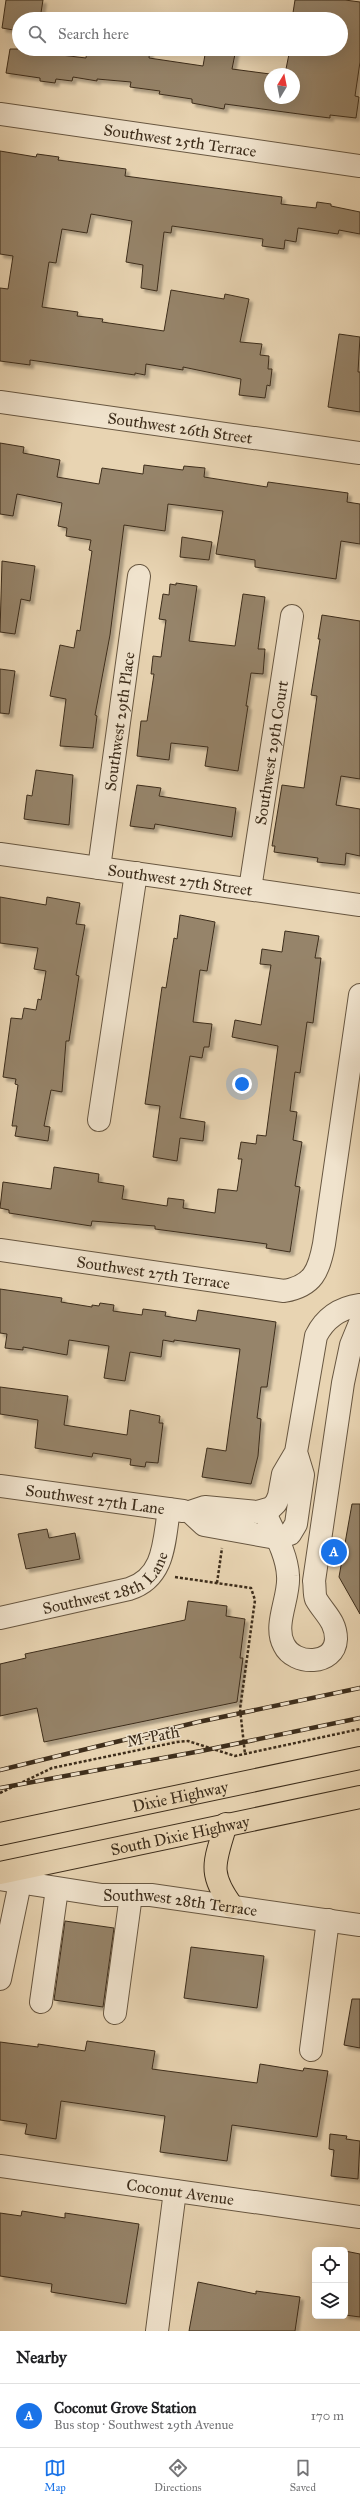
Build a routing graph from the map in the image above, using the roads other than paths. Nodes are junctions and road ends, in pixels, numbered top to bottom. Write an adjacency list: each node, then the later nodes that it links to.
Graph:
1 (0, 114): 2 (street, Southwest 25th Terrace)
2 (360, 166)
3 (0, 402): 4 (street, Southwest 26th Street)
4 (360, 453)
5 (139, 576): 8 (street, Southwest 29th Place)
6 (292, 616): 10 (street, Southwest 29th Court)
7 (0, 854): 8 (street, Southwest 27th Street)
8 (99, 868): 9 (street, Southwest 27th Street)
9 (136, 873): 10 (street, Southwest 27th Street); 13 (street)
10 (250, 890): 11 (street, Southwest 27th Street)
11 (360, 905)
12 (360, 995): 14 (street, Southwest 27th Terrace)
13 (99, 1120)
14 (0, 1250)
15 (360, 1305): 17 (street)
16 (360, 1323): 21 (street)
17 (296, 1452): 20 (street); 21 (street)
18 (0, 1486): 19 (street, Southwest 27th Lane)
19 (179, 1511): 20 (street, Southwest 27th Lane); 21 (street); 22 (street, Southwest 28th Lane)
20 (264, 1511): 21 (street)
21 (276, 1538)
22 (0, 1618)
23 (360, 1758): 26 (highway, Dixie Highway)
24 (360, 1797): 25 (highway, South Dixie Highway)
25 (226, 1824): 27 (highway, South Dixie Highway); 31 (highway)
26 (0, 1834)
27 (0, 1873)
28 (10, 1881): 29 (street, Southwest 28th Terrace); 34 (street)
29 (57, 1889): 30 (street, Southwest 28th Terrace); 35 (street)
30 (131, 1895): 31 (street, Southwest 28th Terrace); 36 (street)
31 (232, 1906): 32 (street, Southwest 28th Terrace)
32 (328, 1920): 33 (street, Southwest 28th Terrace); 37 (street)
33 (360, 1925)
34 (0, 1979)
35 (41, 2002)
36 (115, 2013)
37 (311, 2050)
38 (0, 2166): 39 (street, Coconut Avenue)
39 (175, 2191): 40 (street, Coconut Avenue); 41 (street)
40 (360, 2217)
41 (157, 2331)

